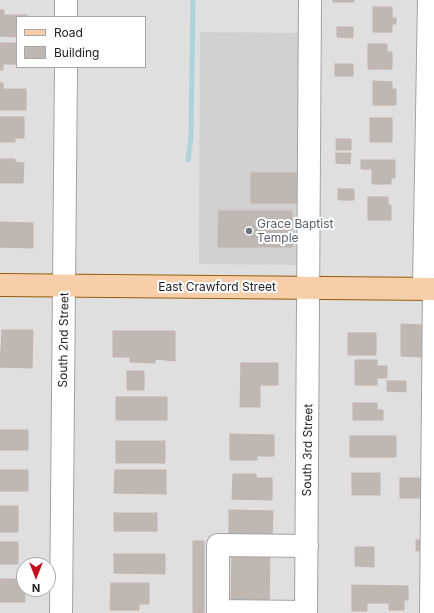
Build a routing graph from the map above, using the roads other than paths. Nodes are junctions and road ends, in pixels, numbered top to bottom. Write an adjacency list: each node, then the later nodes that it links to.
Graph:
1 (66, 0): 4 (street)
2 (310, 0): 8 (street, South 3rd Street)
3 (429, 0): 9 (street)
4 (66, 16)
5 (66, 68): 7 (street, South 2nd Street)
6 (0, 285): 7 (main road, East Crawford Street)
7 (64, 285): 8 (main road, East Crawford Street); 12 (street, South 2nd Street)
8 (310, 287): 9 (main road, East Crawford Street); 10 (street, South 3rd Street)
9 (431, 289): 13 (street)
10 (307, 546): 11 (street, South 3rd Street); 11 (street)
11 (306, 612)
12 (61, 613)
13 (431, 613)

